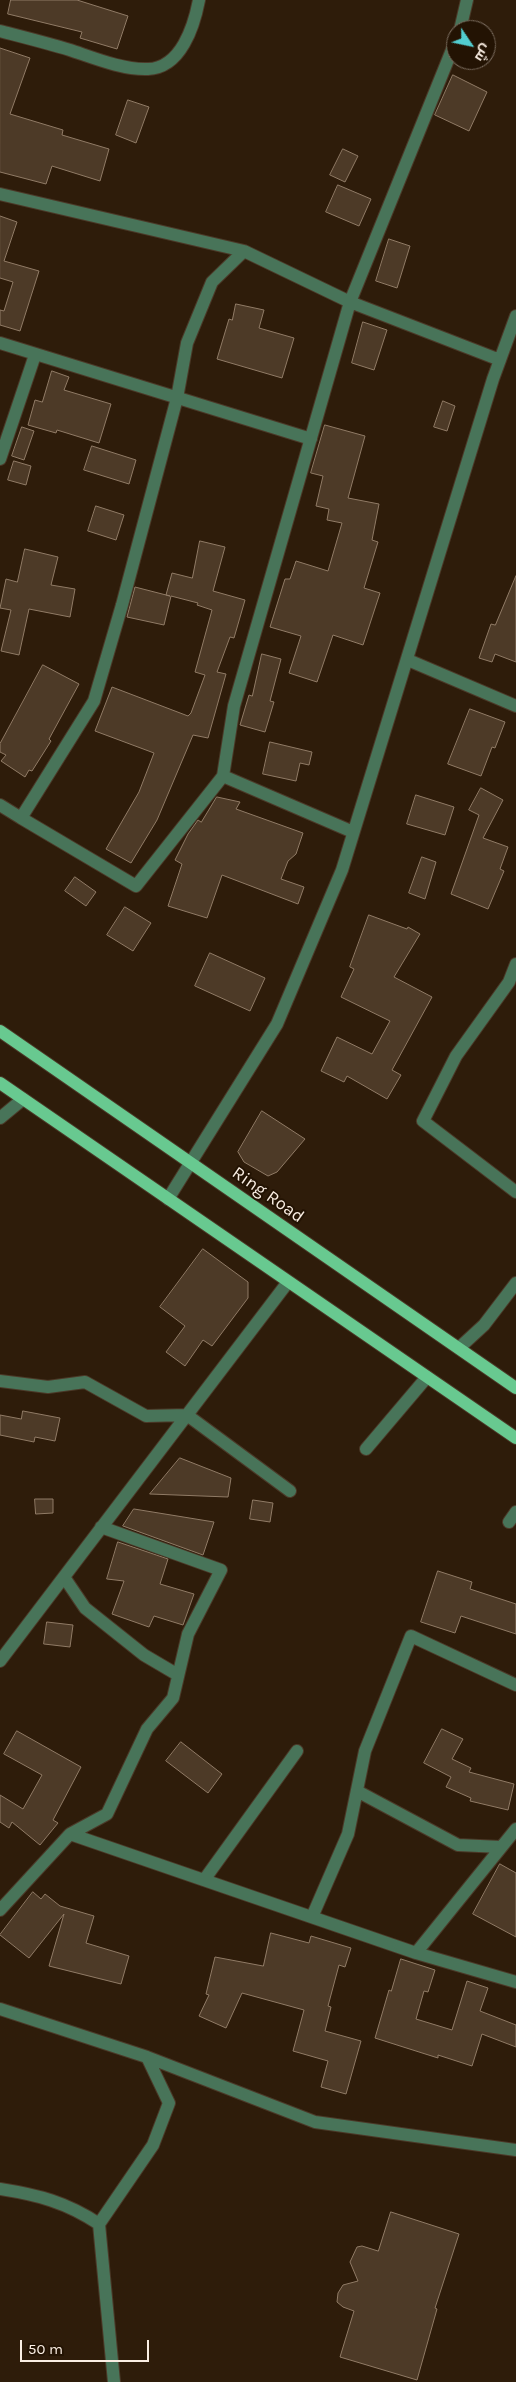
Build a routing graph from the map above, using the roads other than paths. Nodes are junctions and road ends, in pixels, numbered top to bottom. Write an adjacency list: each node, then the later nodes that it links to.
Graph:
1 (199, 0): 4 (street)
2 (467, 0): 3 (street)
3 (462, 20)
4 (0, 31)
5 (446, 65): 8 (street)
6 (0, 194): 7 (street)
7 (244, 251): 8 (street); 13 (street)
8 (350, 302): 12 (street); 14 (street)
9 (516, 316): 12 (street)
10 (0, 343): 11 (street)
11 (35, 355): 13 (street); 15 (street)
12 (500, 360): 16 (street)
13 (177, 398): 14 (street); 20 (street)
14 (311, 439): 18 (street)
15 (0, 459)
16 (408, 660): 17 (street); 21 (street)
17 (516, 706)
18 (223, 776): 20 (street); 21 (street)
19 (0, 805): 20 (street)
20 (21, 818)
21 (353, 832): 27 (street)
22 (516, 964): 28 (street)
23 (0, 1031): 27 (main road, Ring Road)
24 (0, 1083): 25 (main road)
25 (23, 1099): 26 (street); 29 (main road)
26 (0, 1118)
27 (192, 1164): 29 (street); 32 (main road, Ring Road)
28 (516, 1192)
29 (168, 1199): 30 (main road)
30 (288, 1282): 33 (main road); 36 (street)
31 (516, 1283): 32 (street)
32 (459, 1348): 35 (main road, Ring Road)
33 (427, 1377): 37 (main road); 38 (street)
34 (0, 1381): 36 (street)
35 (516, 1388)
36 (186, 1415): 39 (street); 40 (street)
37 (516, 1438)
38 (366, 1448)
39 (290, 1491)
40 (102, 1527): 41 (street); 43 (street)
41 (64, 1577): 42 (street); 43 (street)
42 (0, 1661)
43 (178, 1675): 48 (street)
44 (516, 1685): 46 (street)
45 (297, 1751): 50 (street)
46 (357, 1791): 49 (street); 52 (street)
47 (516, 1829): 49 (street)
48 (70, 1834): 50 (street); 51 (street)
49 (501, 1847): 53 (street)
50 (204, 1880): 52 (street)
51 (0, 1910)
52 (312, 1917): 53 (street)
53 (416, 1953): 54 (street)
54 (516, 1982)
55 (0, 2009): 56 (street)
56 (147, 2057): 57 (street); 59 (street)
57 (516, 2150)
58 (0, 2188): 59 (street)
59 (99, 2224): 60 (street)
60 (114, 2382)

